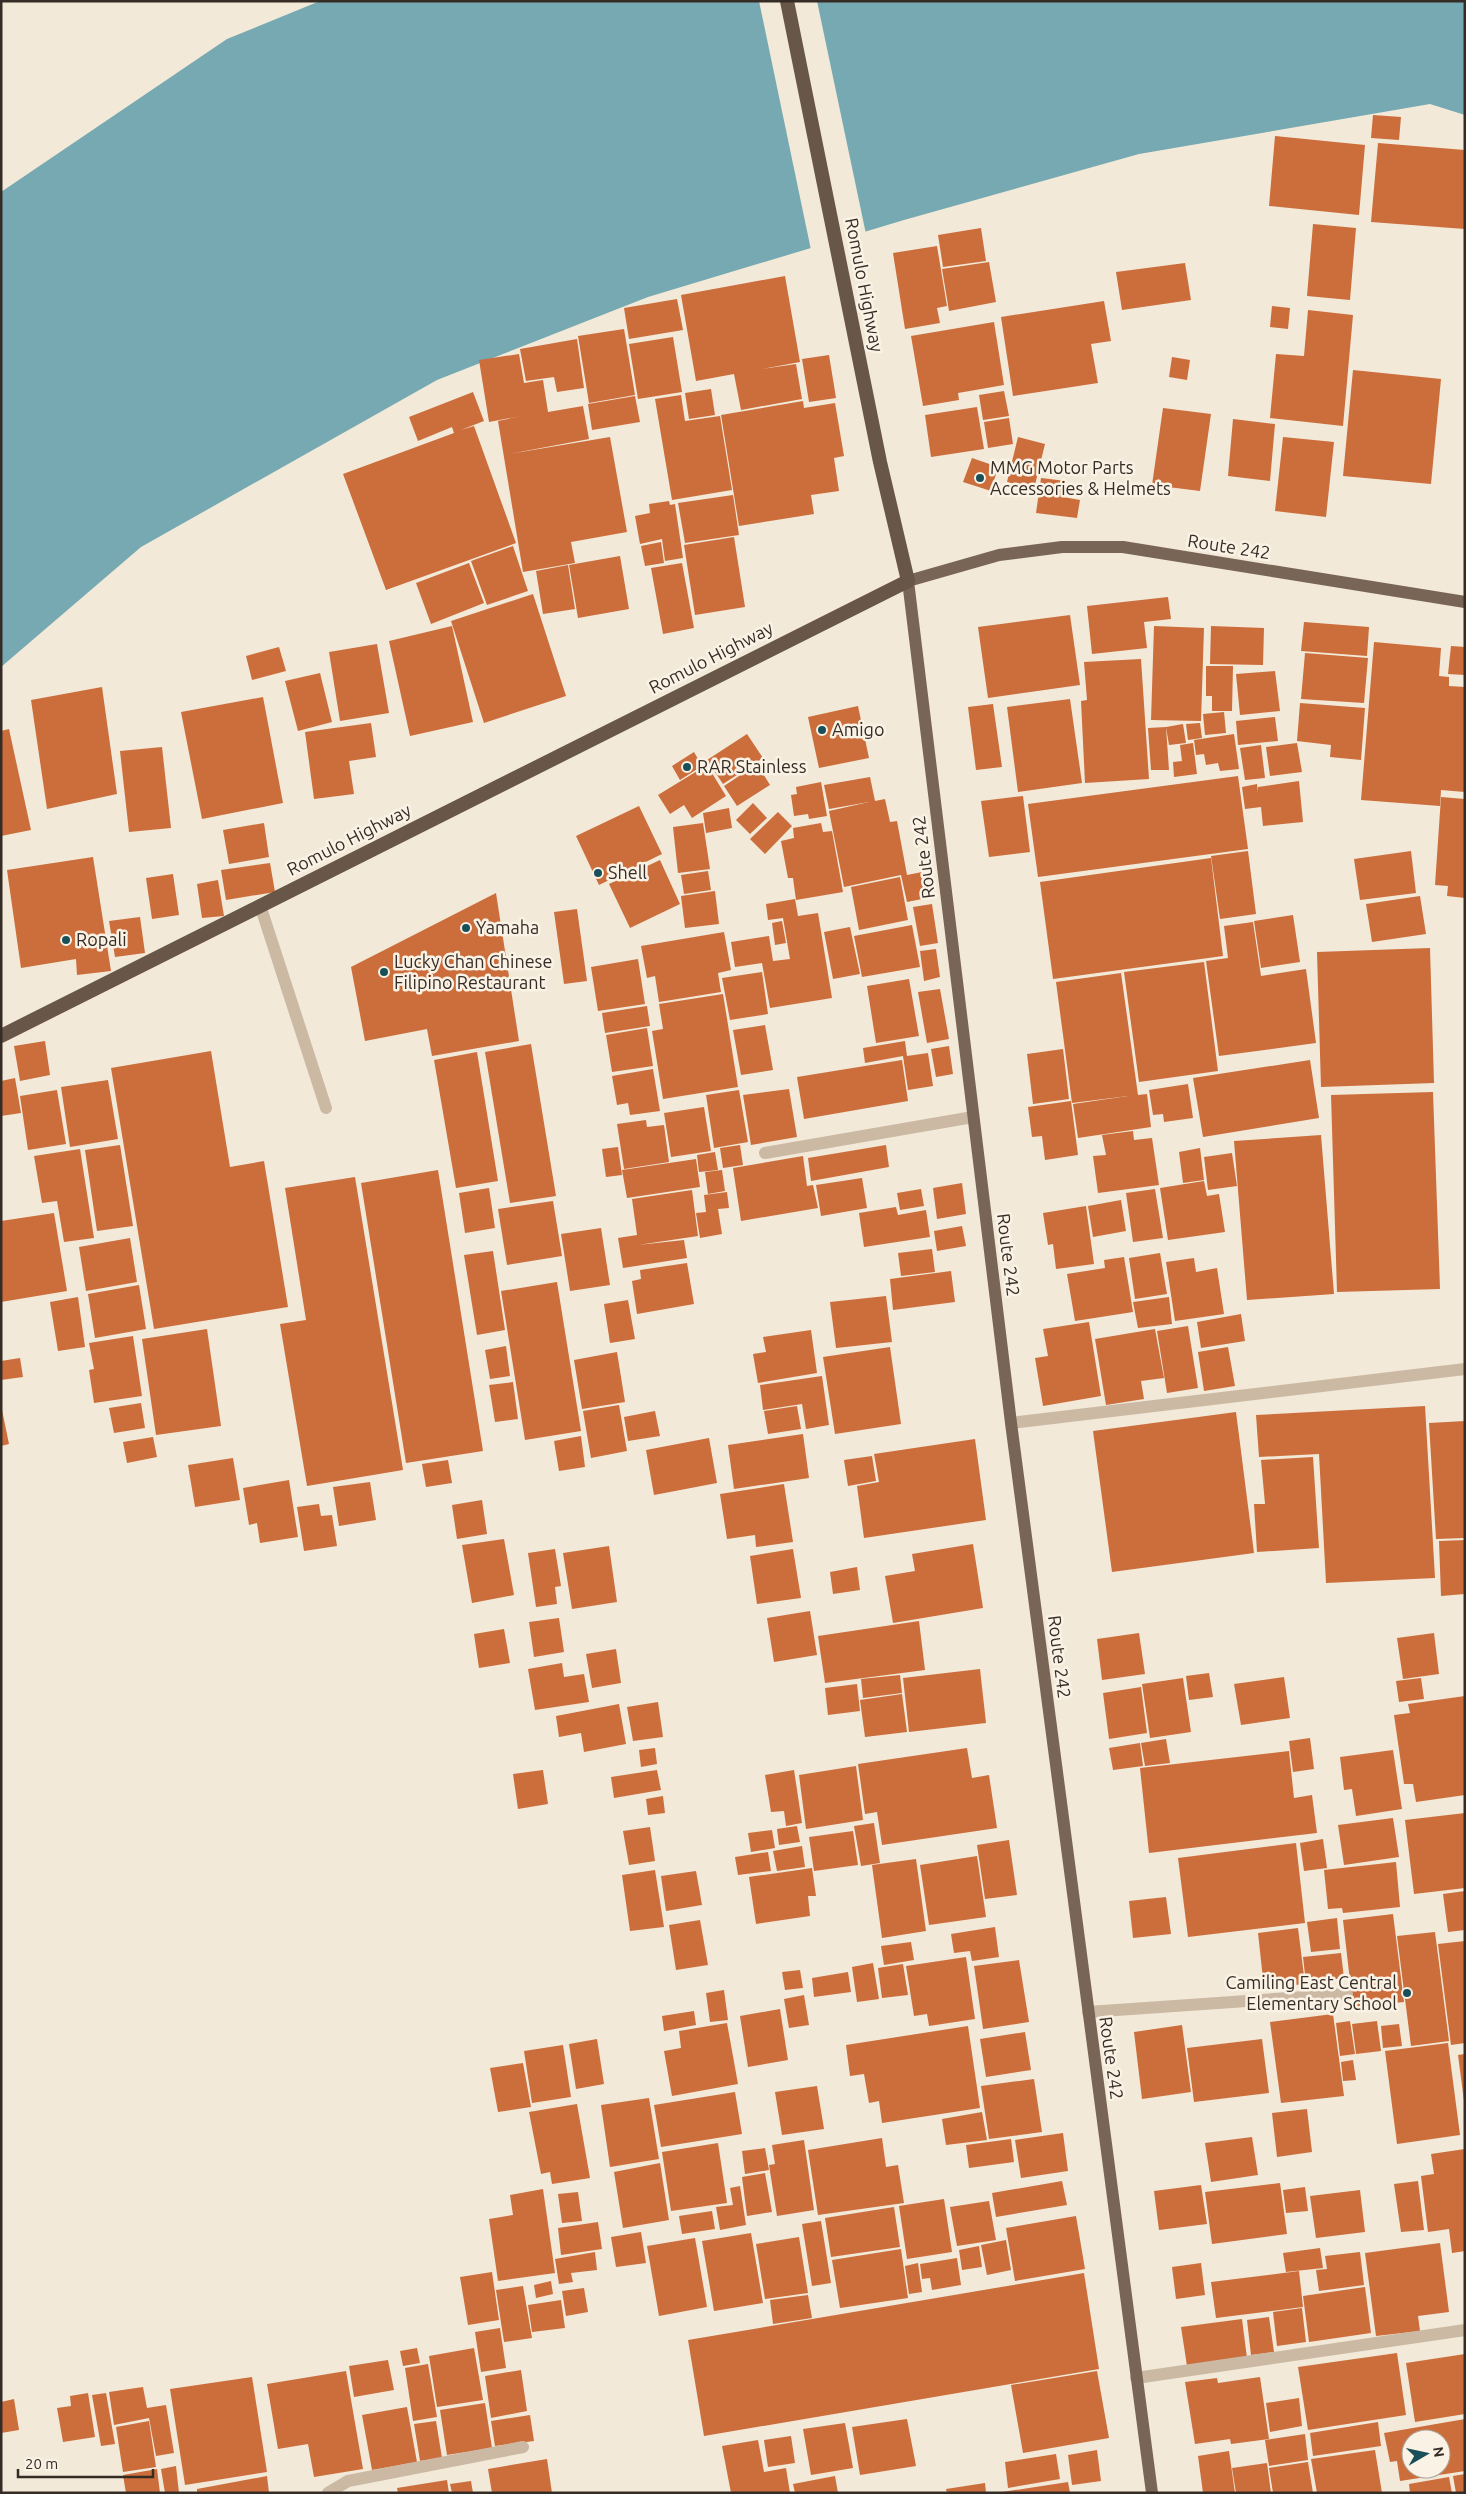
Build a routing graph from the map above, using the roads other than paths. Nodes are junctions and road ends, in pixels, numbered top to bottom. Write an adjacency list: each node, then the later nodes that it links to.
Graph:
1 (787, 1): 2 (highway, Romulo Highway)
2 (908, 581): 3 (main road, Route 242); 4 (highway, Romulo Highway); 7 (main road, Route 242)
3 (1465, 602)
4 (260, 905): 5 (highway, Romulo Highway); 6 (street)
5 (1, 1036)
6 (326, 1108)
7 (973, 1117): 8 (street); 10 (main road, Route 242)
8 (765, 1153)
9 (1465, 1369): 10 (street)
10 (1011, 1423): 12 (main road, Route 242)
11 (1347, 1994): 12 (street)
12 (1088, 2012): 14 (main road, Route 242)
13 (1465, 2330): 14 (street)
14 (1136, 2378): 17 (main road, Route 242)
15 (523, 2447): 16 (street)
16 (328, 2493)
17 (1152, 2493)

